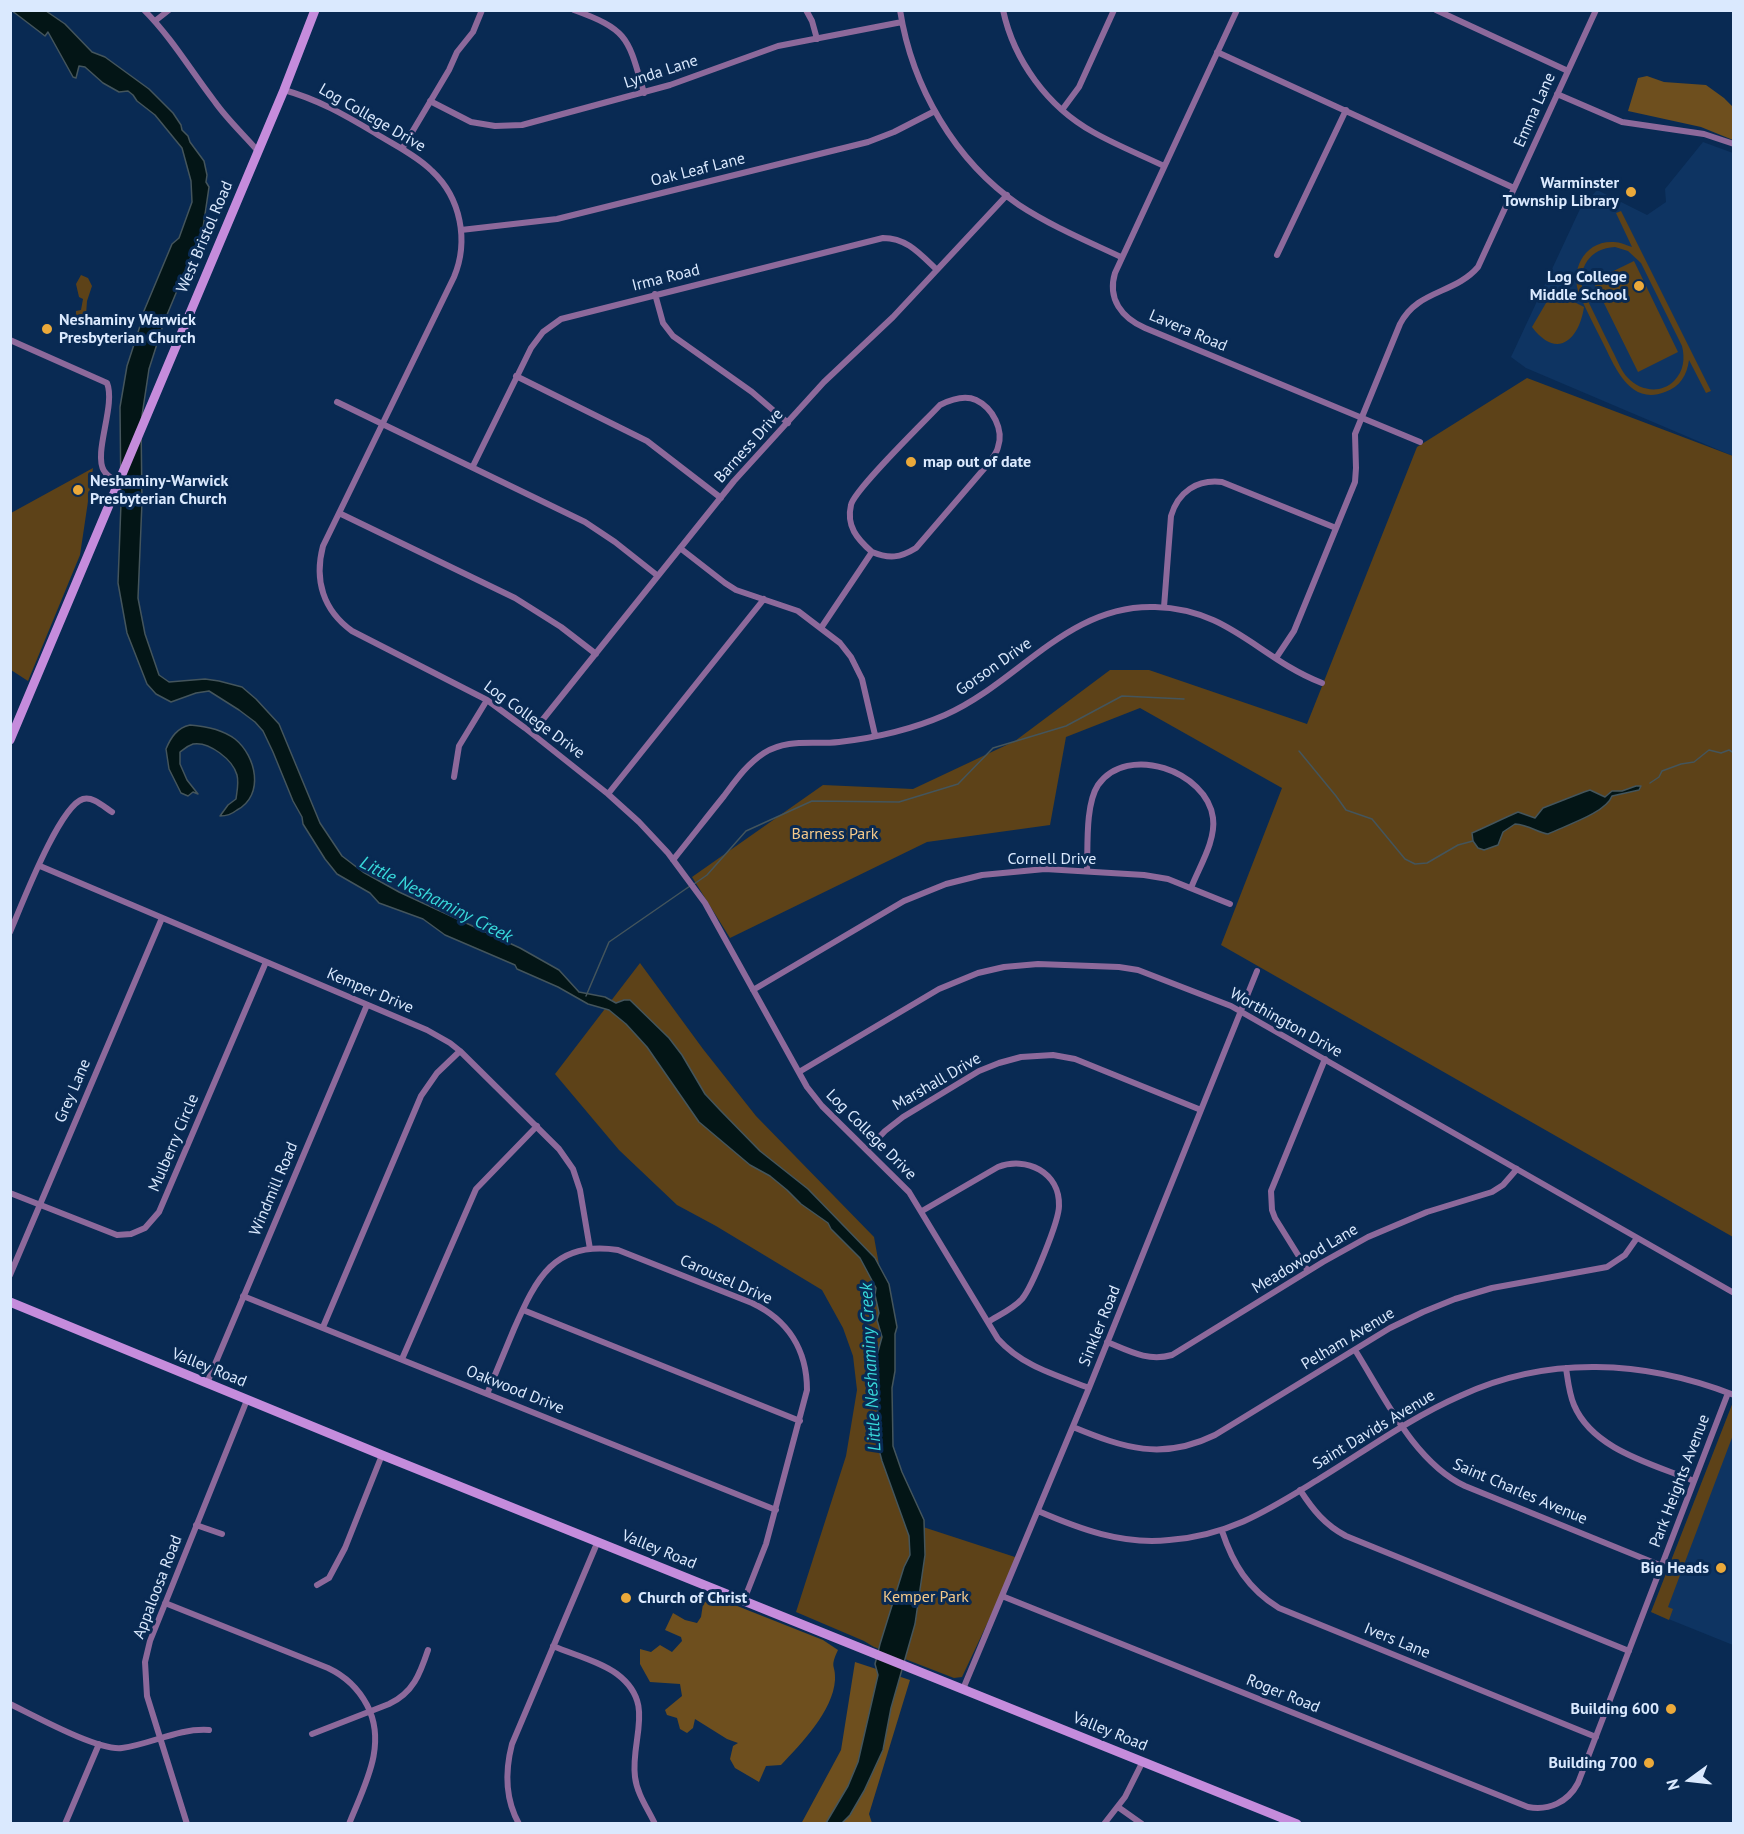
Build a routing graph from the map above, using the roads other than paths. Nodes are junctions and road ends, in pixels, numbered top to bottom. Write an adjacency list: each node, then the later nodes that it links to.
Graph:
1 (144, 10): 13 (street)
2 (169, 10): 13 (street)
3 (315, 10): 18 (street, West Bristol Road)
4 (482, 10): 21 (street)
5 (574, 10): 19 (street)
6 (806, 10): 15 (street)
7 (900, 10): 14 (street)
8 (1003, 10): 22 (street)
9 (1114, 10): 22 (street)
10 (1236, 10): 16 (street, Lavera Road)
11 (1436, 10): 17 (street)
12 (1596, 10): 17 (street, Emma Lane)
13 (154, 21): 27 (street)
14 (902, 22): 15 (street, Lynda Lane); 24 (street)
15 (817, 39): 19 (street, Lynda Lane)
16 (1217, 52): 23 (street); 28 (street, Lavera Road)
17 (1568, 71): 20 (street, Emma Lane)
18 (284, 90): 26 (street, Log College Drive); 27 (street, West Bristol Road)
19 (644, 93): 21 (street, Lynda Lane)
20 (1557, 94): 25 (street); 29 (street, Emma Lane)
21 (430, 101): 26 (street)
22 (1062, 110): 28 (street)
23 (1346, 110): 29 (street); 32 (street)
24 (935, 111): 30 (street); 31 (street, Oak Leaf Lane)
25 (1734, 144)
26 (402, 149): 31 (street, Log College Drive)
27 (257, 150): 44 (street, West Bristol Road)
28 (1164, 166): 33 (street, Lavera Road)
29 (1514, 188): 39 (street, Emma Lane)
30 (1006, 195): 33 (street); 34 (street, Barness Drive)
31 (461, 230): 40 (street, Log College Drive)
32 (1277, 255)
33 (1121, 257): 39 (street, Lavera Road)
34 (937, 270): 35 (street, Irma Road); 41 (street, Barness Drive)
35 (655, 294): 37 (street, Irma Road); 41 (street)
36 (10, 340): 44 (street)
37 (516, 376): 43 (street, Irma Road); 45 (street)
38 (337, 402): 40 (street)
39 (1362, 418): 42 (street, Lavera Road); 47 (street, Emma Lane)
40 (383, 423): 43 (street); 46 (street, Log College Drive)
41 (788, 423): 45 (street, Barness Drive)
42 (1420, 442)
43 (473, 466): 50 (street)
44 (119, 483): 60 (street, West Bristol Road)
45 (721, 498): 48 (street, Barness Drive)
46 (339, 513): 54 (street); 57 (street, Log College Drive)
47 (1336, 528): 52 (street); 55 (street, Emma Lane)
48 (680, 548): 50 (street, Barness Drive); 51 (street)
49 (872, 552): 49 (street); 53 (street)
50 (658, 576): 54 (street, Barness Drive)
51 (764, 599): 53 (street); 62 (street)
52 (1164, 607): 55 (street, Gorson Drive); 59 (street, Gorson Drive)
53 (821, 627): 59 (street)
54 (596, 654): 58 (street, Barness Drive)
55 (1276, 658): 56 (street, Gorson Drive)
56 (1322, 682)
57 (487, 700): 58 (street, Log College Drive); 61 (street)
58 (532, 733): 62 (street, Log College Drive)
59 (875, 735): 64 (street, Gorson Drive)
60 (10, 740)
61 (454, 777)
62 (608, 794): 64 (street, Log College Drive)
63 (112, 812): 65 (street)
64 (673, 860): 73 (street, Log College Drive)
65 (39, 866): 69 (street, Kemper Drive); 70 (street)
66 (1087, 871): 67 (street, Cornell Drive); 67 (street); 73 (street, Cornell Drive)
67 (1191, 888): 68 (street, Cornell Drive)
68 (1230, 904)
69 (162, 918): 71 (street, Kemper Drive); 84 (street, Grey Lane)
70 (10, 933)
71 (266, 962): 74 (street, Kemper Drive); 84 (street, Mulberry Circle)
72 (1257, 971): 75 (street, Sinkler Road)
73 (753, 990): 78 (street, Log College Drive)
74 (367, 1005): 76 (street, Kemper Drive); 91 (street, Windmill Road)
75 (1240, 1012): 77 (street, Worthington Drive); 78 (street, Worthington Drive); 79 (street, Sinkler Road)
76 (460, 1051): 80 (street, Kemper Drive); 95 (street)
77 (1325, 1059): 82 (street, Worthington Drive); 88 (street)
78 (799, 1072): 81 (street, Log College Drive)
79 (1201, 1110): 81 (street, Marshall Drive); 96 (street, Sinkler Road)
80 (537, 1126): 87 (street, Kemper Drive); 98 (street)
81 (867, 1150): 85 (street, Log College Drive)
82 (1517, 1169): 86 (street, Worthington Drive); 88 (street, Meadowood Lane)
83 (10, 1193): 84 (street, Mulberry Circle)
84 (40, 1205): 89 (street, Grey Lane)
85 (922, 1211): 94 (street, Log College Drive); 94 (street)
86 (1636, 1238): 90 (street, Worthington Drive); 97 (street, Pelham Avenue)
87 (590, 1249): 93 (street, Carousel Drive); 105 (street, Carousel Drive)
88 (1308, 1271): 96 (street, Meadowood Lane)
89 (10, 1275)
90 (1734, 1293)
91 (243, 1296): 95 (street, Oakwood Drive); 100 (street, Windmill Road)
92 (10, 1302): 100 (street, Valley Road)
93 (523, 1310): 102 (street, Carousel Drive); 105 (street)
94 (988, 1322): 101 (street, Log College Drive)
95 (323, 1327): 98 (street, Oakwood Drive)
96 (1107, 1342): 101 (street, Sinkler Road)
97 (1355, 1350): 106 (street, Pelham Avenue); 107 (street, Saint Charles Avenue)
98 (402, 1359): 102 (street, Oakwood Drive)
99 (1566, 1368): 103 (street, Saint Davids Avenue); 107 (street, Saint Davids Avenue); 109 (street)
100 (207, 1383): 104 (street, Valley Road)
101 (1089, 1388): 106 (street, Sinkler Road)
102 (487, 1394): 111 (street, Oakwood Drive)
103 (1731, 1394): 109 (street, Park Heights Avenue)
104 (247, 1400): 108 (street, Valley Road); 113 (street, Appaloosa Road)
105 (800, 1421): 111 (street, Carousel Drive)
106 (1072, 1427): 112 (street, Sinkler Road)
107 (1403, 1427): 110 (street, Saint Davids Avenue); 117 (street, Saint Charles Avenue)
108 (382, 1455): 116 (street, Valley Road); 118 (street)
109 (1694, 1480): 117 (street, Park Heights Avenue)
110 (1300, 1490): 114 (street, Saint Davids Avenue); 124 (street)
111 (776, 1510): 120 (street, Carousel Drive)
112 (1038, 1511): 114 (street, Saint Davids Avenue); 119 (street, Sinkler Road)
113 (196, 1525): 115 (street); 121 (street, Appaloosa Road)
114 (1222, 1531): 131 (street, Ivers Lane)
115 (222, 1534)
116 (598, 1542): 120 (street, Valley Road); 122 (street)
117 (1662, 1566): 124 (street, Park Heights Avenue)
118 (317, 1585)
119 (1002, 1596): 125 (street, Sinkler Road); 134 (street, Roger Road)
120 (744, 1600): 125 (street, Valley Road)
121 (165, 1603): 127 (street); 130 (street, Appaloosa Road)
122 (554, 1646): 139 (street); 140 (street)
123 (428, 1650): 127 (street)
124 (1629, 1651): 131 (street, Park Heights Avenue)
125 (963, 1689): 133 (street, Valley Road)
126 (10, 1704): 132 (street)
127 (370, 1712): 129 (street); 138 (street)
128 (209, 1730): 130 (street)
129 (312, 1734)
130 (160, 1737): 132 (street); 137 (street, Appaloosa Road)
131 (1596, 1737): 134 (street, Park Heights Avenue)
132 (99, 1744): 136 (street)
133 (1143, 1761): 135 (street); 143 (street, Valley Road)
134 (1555, 1805)
135 (1118, 1807): 141 (street); 142 (street)
136 (65, 1824)
137 (187, 1824)
138 (349, 1824)
139 (519, 1824)
140 (655, 1824)
141 (1104, 1824)
142 (1142, 1824)
143 (1297, 1824)

